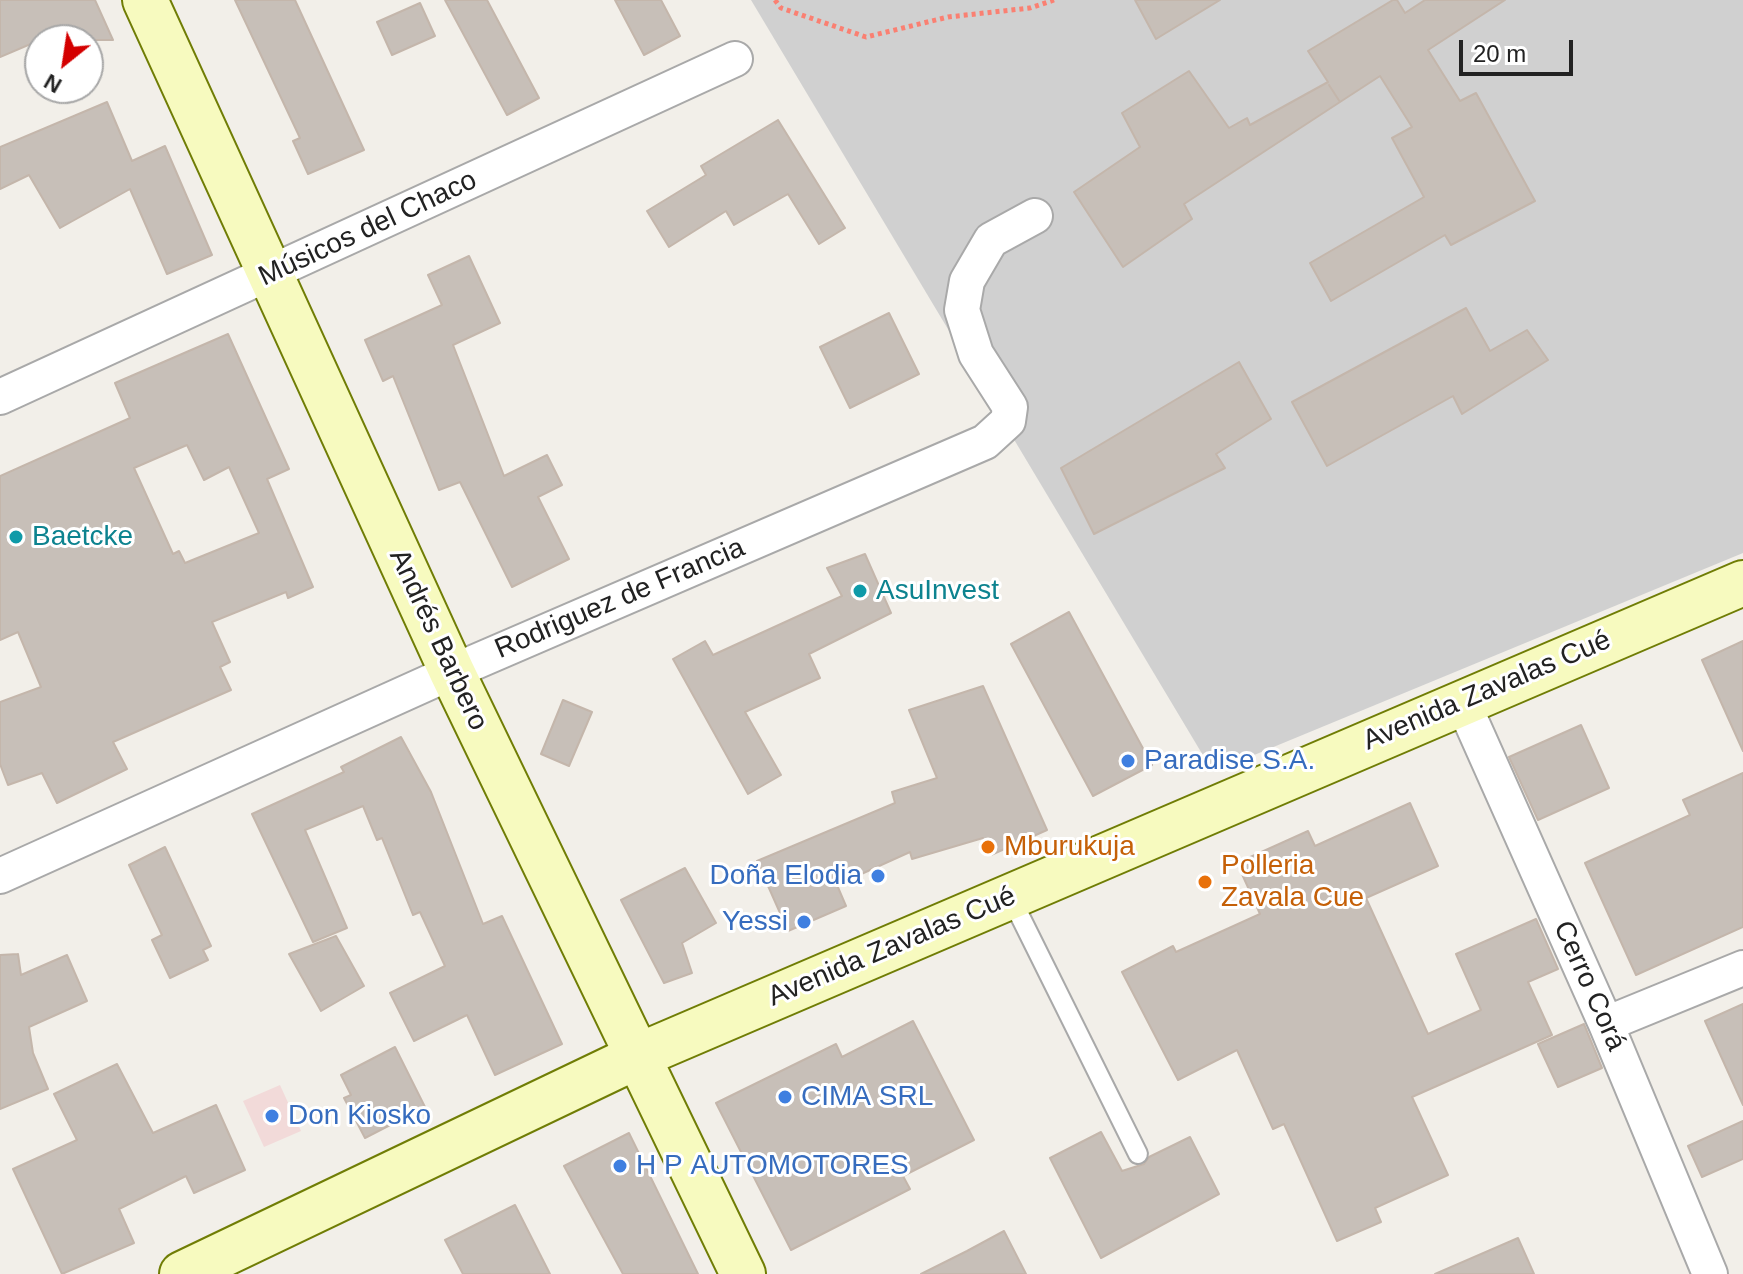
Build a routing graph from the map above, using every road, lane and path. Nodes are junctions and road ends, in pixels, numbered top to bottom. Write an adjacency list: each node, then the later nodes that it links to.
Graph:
1 (145, 0): 6 (main road, Andrés Barbero)
2 (775, 0): 3 (path)
3 (1054, 0)
4 (735, 59): 6 (street, Músicos del Chaco)
5 (1035, 216): 9 (street, Rodriguez de Francia)
6 (268, 276): 7 (street, Músicos del Chaco); 9 (main road, Andrés Barbero)
7 (0, 397)
8 (1743, 583): 10 (main road, Avenida Zavalas Cué)
9 (452, 672): 11 (street, Rodriguez de Francia); 15 (main road, Andrés Barbero)
10 (1462, 701): 12 (main road, Avenida Zavalas Cué); 14 (street, Cerro Corá)
11 (0, 876)
12 (1010, 896): 15 (main road, Avenida Zavalas Cué); 16 (lane)
13 (1743, 968): 14 (street)
14 (1606, 1024): 19 (street, Cerro Corá)
15 (638, 1056): 17 (main road, Avenida Zavalas Cué); 18 (main road, Andrés Barbero)
16 (1138, 1154)
17 (182, 1274)
18 (743, 1274)
19 (1710, 1274)

